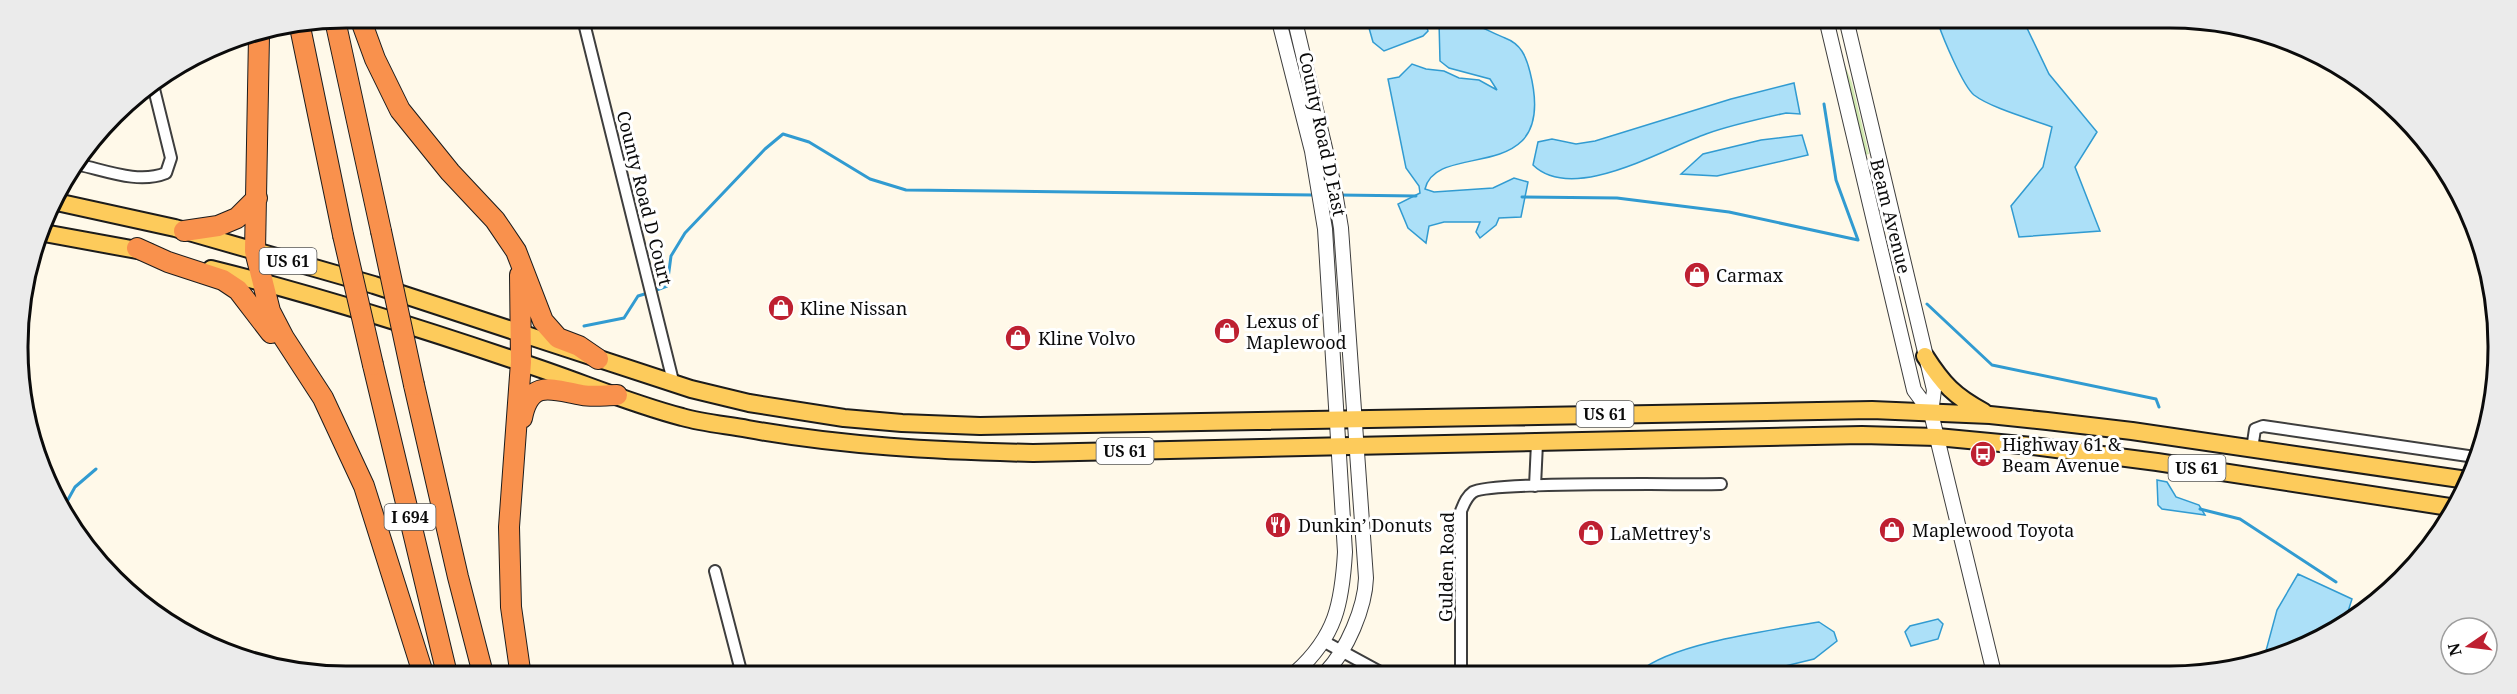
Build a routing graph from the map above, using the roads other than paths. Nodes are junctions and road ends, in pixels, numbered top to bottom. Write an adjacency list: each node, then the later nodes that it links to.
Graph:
1 (337, 28): 47 (highway, I 694, bridge)
2 (364, 28): 18 (highway)
3 (586, 28): 24 (street, County Road D Court)
4 (1281, 28): 29 (street, County Road D East)
5 (1297, 28): 28 (street, County Road D East)
6 (1828, 28): 26 (street, Beam Avenue)
7 (1848, 28): 21 (street, Beam Avenue)
8 (301, 32): 46 (highway, I 694, bridge)
9 (259, 41): 12 (highway)
10 (155, 93): 11 (street)
11 (85, 166)
12 (257, 198): 14 (highway); 17 (highway)
13 (63, 203): 14 (main road, US 61)
14 (184, 231): 17 (main road, US 61)
15 (50, 233): 16 (main road, US 61)
16 (137, 248): 19 (main road, US 61); 32 (highway)
17 (255, 251): 19 (highway); 20 (main road, US 61)
18 (516, 251): 20 (highway); 22 (highway)
19 (263, 282): 23 (main road, US 61); 32 (highway)
20 (520, 334): 22 (main road, US 61); 23 (highway)
21 (1925, 356): 26 (street, Beam Avenue); 27 (main road)
22 (598, 359): 24 (main road, US 61)
23 (521, 362): 25 (main road, US 61); 37 (highway)
24 (674, 385): 29 (main road, US 61)
25 (616, 395): 34 (main road, US 61); 37 (highway)
26 (1931, 413): 27 (main road, US 61); 28 (main road, US 61); 30 (street, Beam Avenue)
27 (1990, 415): 35 (main road, US 61)
28 (1356, 417): 29 (main road, US 61); 33 (street, County Road D East)
29 (1337, 418): 34 (street, County Road D East)
30 (1937, 437): 31 (main road, US 61); 41 (main road, US 61); 54 (street, Beam Avenue)
31 (1537, 443): 33 (main road, US 61); 40 (street)
32 (346, 445): 45 (highway)
33 (1358, 446): 34 (main road, US 61); 44 (street, County Road D East)
34 (1338, 447): 43 (street, County Road D East)
35 (2252, 449): 36 (street); 38 (main road, US 61)
36 (2469, 456)
37 (513, 464): 48 (highway)
38 (2460, 479)
39 (1720, 484): 40 (street, Gulden Road)
40 (1535, 486): 53 (street, Gulden Road)
41 (2446, 506)
42 (715, 571): 49 (street)
43 (1323, 641): 44 (street); 50 (street, County Road D East)
44 (1340, 651): 51 (street, County Road D East); 52 (street)
45 (421, 666)
46 (445, 666)
47 (481, 666)
48 (519, 666)
49 (740, 666)
50 (1302, 666)
51 (1330, 666)
52 (1366, 666)
53 (1461, 666)
54 (1992, 666)

